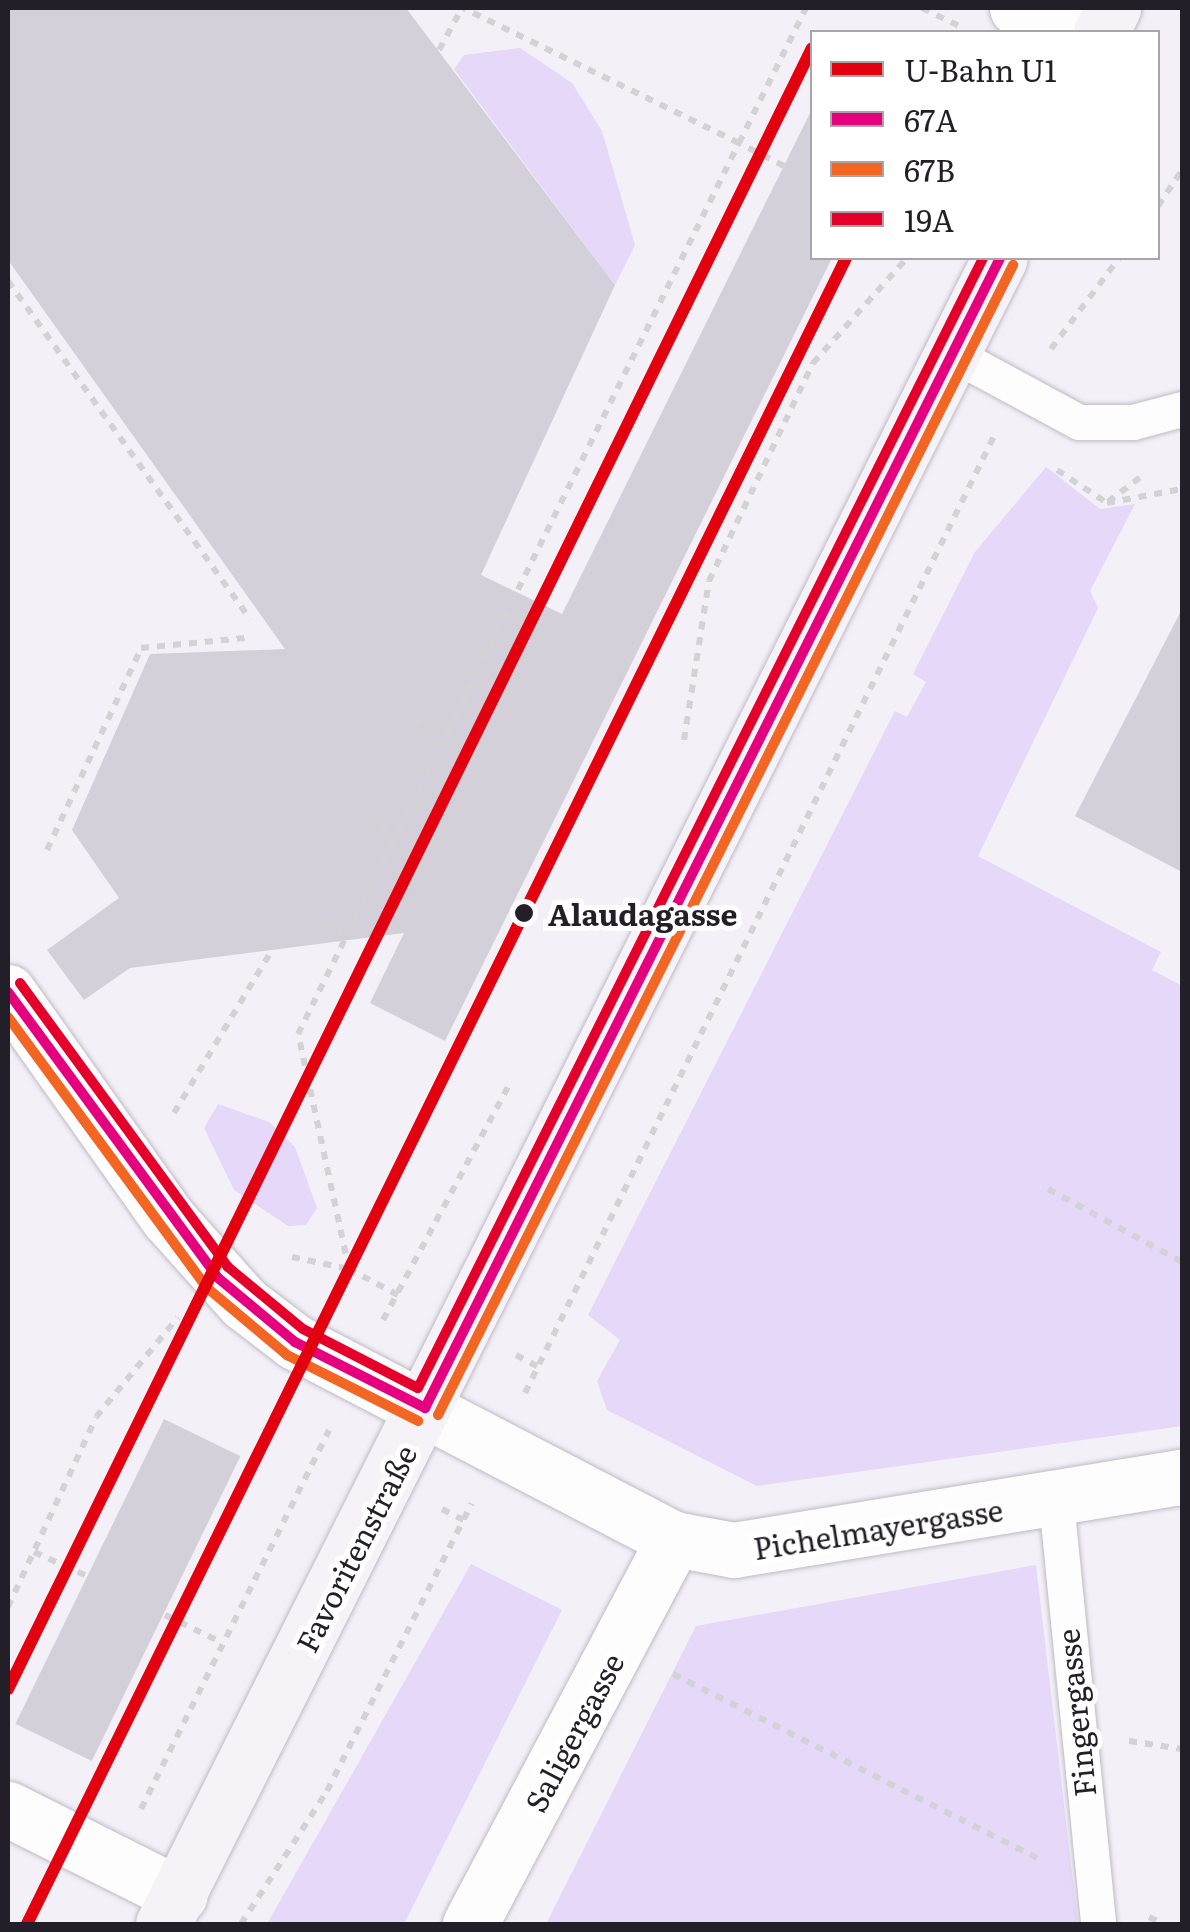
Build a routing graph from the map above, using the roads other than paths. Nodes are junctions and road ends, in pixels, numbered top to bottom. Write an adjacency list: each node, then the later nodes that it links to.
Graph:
1 (993, 19): 2 (street)
2 (1055, 30)
3 (999, 260): 4 (main road, Favoritenstraße)
4 (955, 355): 5 (lane); 7 (main road, Favoritenstraße)
5 (1182, 408)
6 (8, 992): 7 (street)
7 (424, 1408): 10 (street, Pichelmayergasse); 12 (main road, Favoritenstraße)
8 (1182, 1476): 9 (street, Pichelmayergasse)
9 (1056, 1501): 10 (street, Pichelmayergasse); 14 (lane, Fingergasse)
10 (674, 1539): 13 (street, Saligergasse)
11 (8, 1809): 12 (street)
12 (171, 1910)
13 (470, 1924)
14 (1098, 1924)

